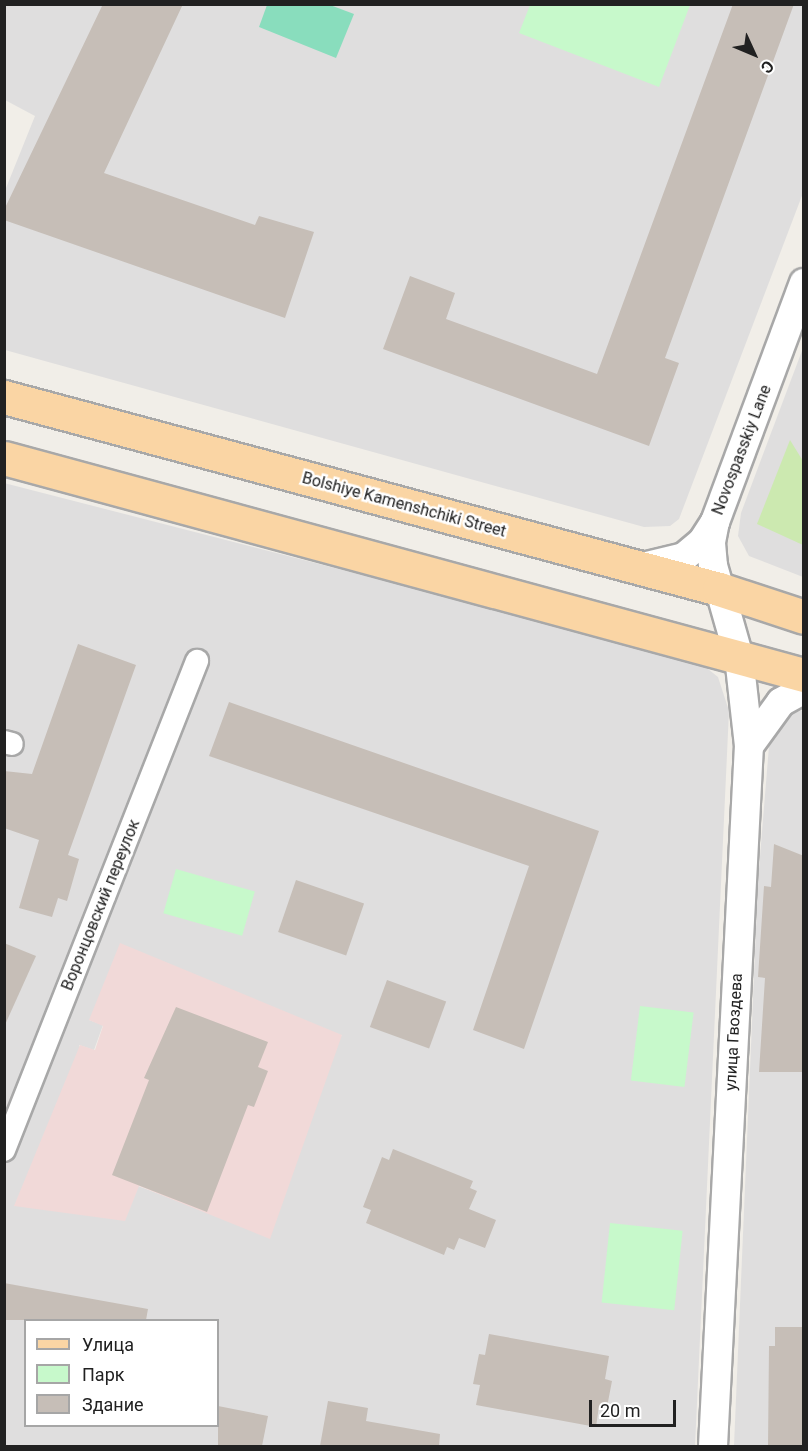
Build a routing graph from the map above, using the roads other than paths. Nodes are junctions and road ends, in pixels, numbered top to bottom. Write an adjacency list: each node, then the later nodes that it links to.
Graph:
1 (804, 283): 4 (street, Novospasskiy Lane)
2 (4, 397): 5 (main road, Bolshiye Kamenshchiki Street)
3 (4, 458): 9 (main road)
4 (715, 522): 5 (street); 6 (street, Novospasskiy Lane)
5 (638, 568): 6 (main road, Bolshiye Kamenshchiki Street)
6 (719, 589): 7 (main road, Bolshiye Kamenshchiki Street); 8 (street, Novospasskiy Lane)
7 (804, 616)
8 (728, 620): 9 (street, улица Гвоздева)
9 (739, 657): 11 (main road); 13 (street, улица Гвоздева)
10 (197, 661): 14 (street, Воронцовский переулок)
11 (804, 675)
12 (804, 689): 13 (street)
13 (749, 747): 15 (street, улица Гвоздева)
14 (4, 1150)
15 (713, 1446)

